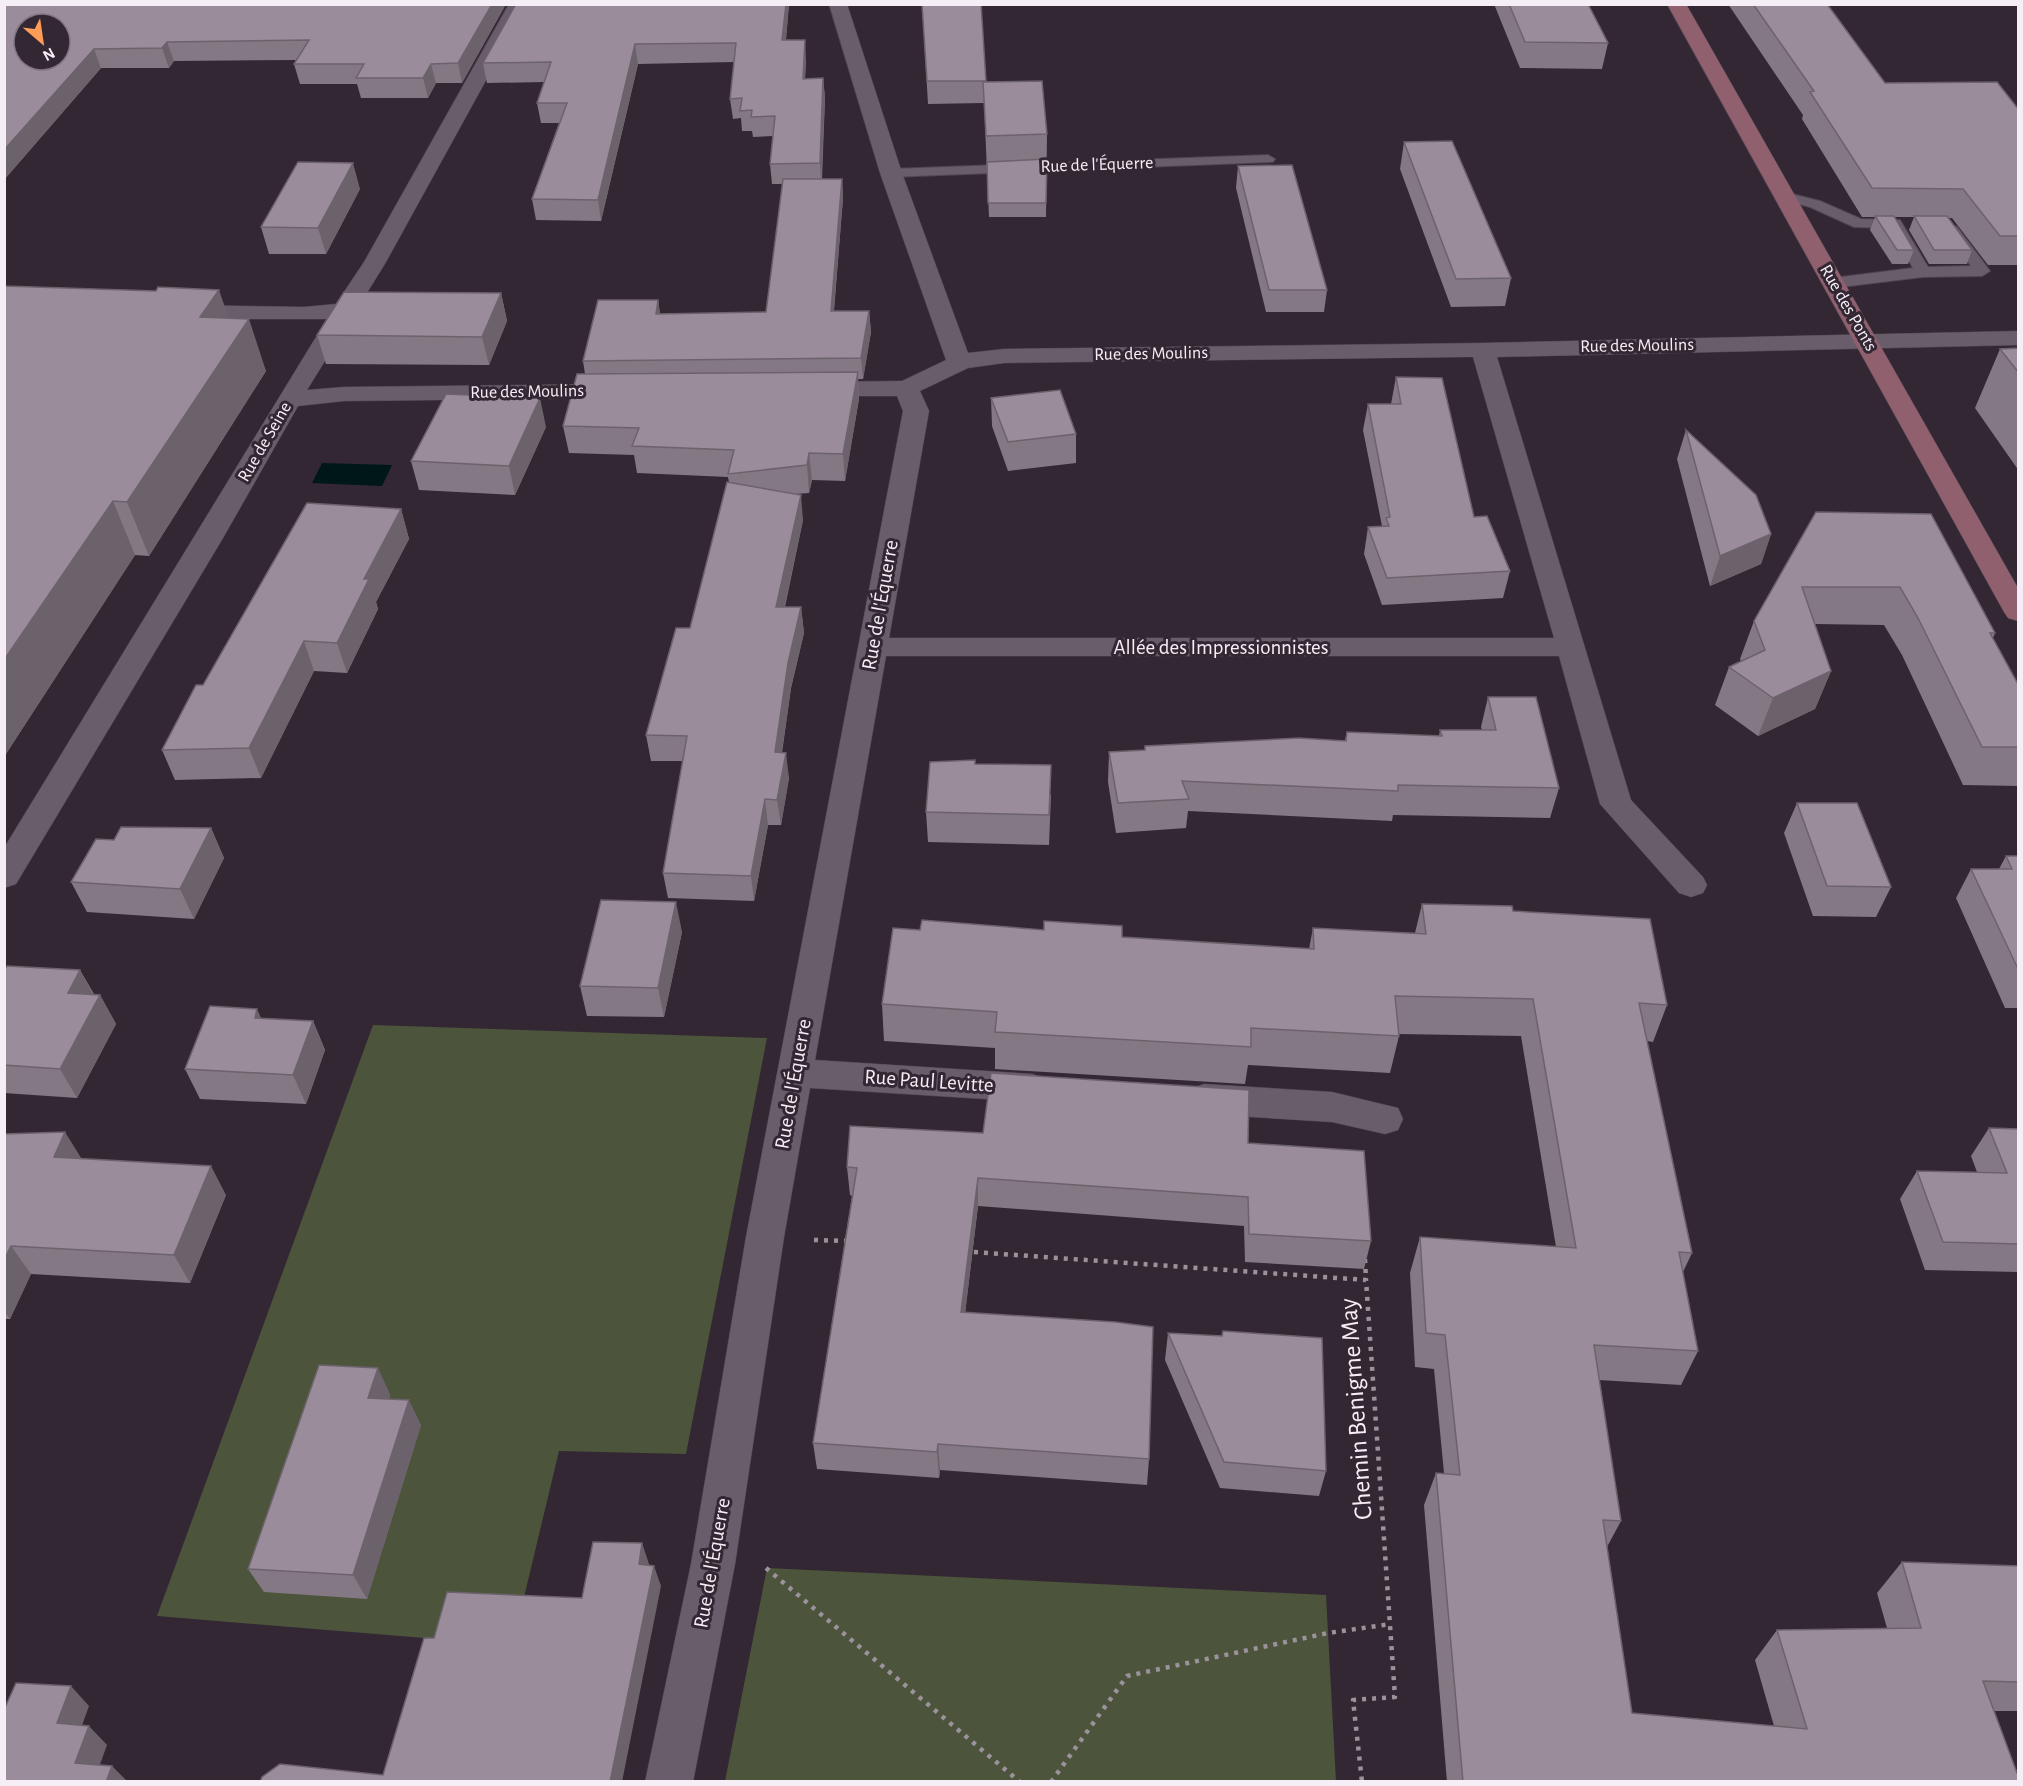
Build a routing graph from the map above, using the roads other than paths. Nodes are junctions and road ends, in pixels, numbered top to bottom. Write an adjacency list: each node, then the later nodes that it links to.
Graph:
1 (519, 4): 13 (street, Rue de Seine)
2 (838, 4): 5 (street)
3 (1676, 4): 6 (main road, Rue des Ponts)
4 (1268, 159): 5 (lane, Rue de l'Équerre)
5 (891, 173): 17 (street)
6 (1784, 196): 7 (lane); 11 (main road, Rue des Ponts)
7 (1895, 223): 8 (lane); 10 (lane)
8 (1916, 223)
9 (1936, 223): 10 (lane)
10 (1923, 272): 11 (lane)
11 (1833, 283): 15 (main road, Rue des Ponts)
12 (160, 311): 13 (street)
13 (343, 311): 21 (street, Rue de Seine)
14 (2019, 338): 15 (street, Rue des Moulins)
15 (1866, 341): 16 (street, Rue des Moulins); 22 (main road, Rue des Ponts)
16 (1482, 350): 17 (street, Rue des Moulins); 24 (street)
17 (959, 363): 18 (street, Rue des Moulins)
18 (906, 388): 19 (street, Rue des Moulins); 23 (street, Rue de l'Équerre)
19 (786, 389)
20 (643, 391): 21 (street, Rue des Moulins)
21 (290, 399): 25 (street, Rue de Seine)
22 (2019, 612)
23 (872, 647): 24 (street, Allée des Impressionnistes); 27 (street, Rue de l'Équerre)
24 (1570, 647): 26 (street)
25 (4, 876)
26 (1691, 885)
27 (795, 1073): 28 (street, Rue Paul Levitte); 31 (street, Rue de l'Équerre)
28 (1069, 1090)
29 (1177, 1097): 30 (street)
30 (1385, 1119)
31 (669, 1782)

